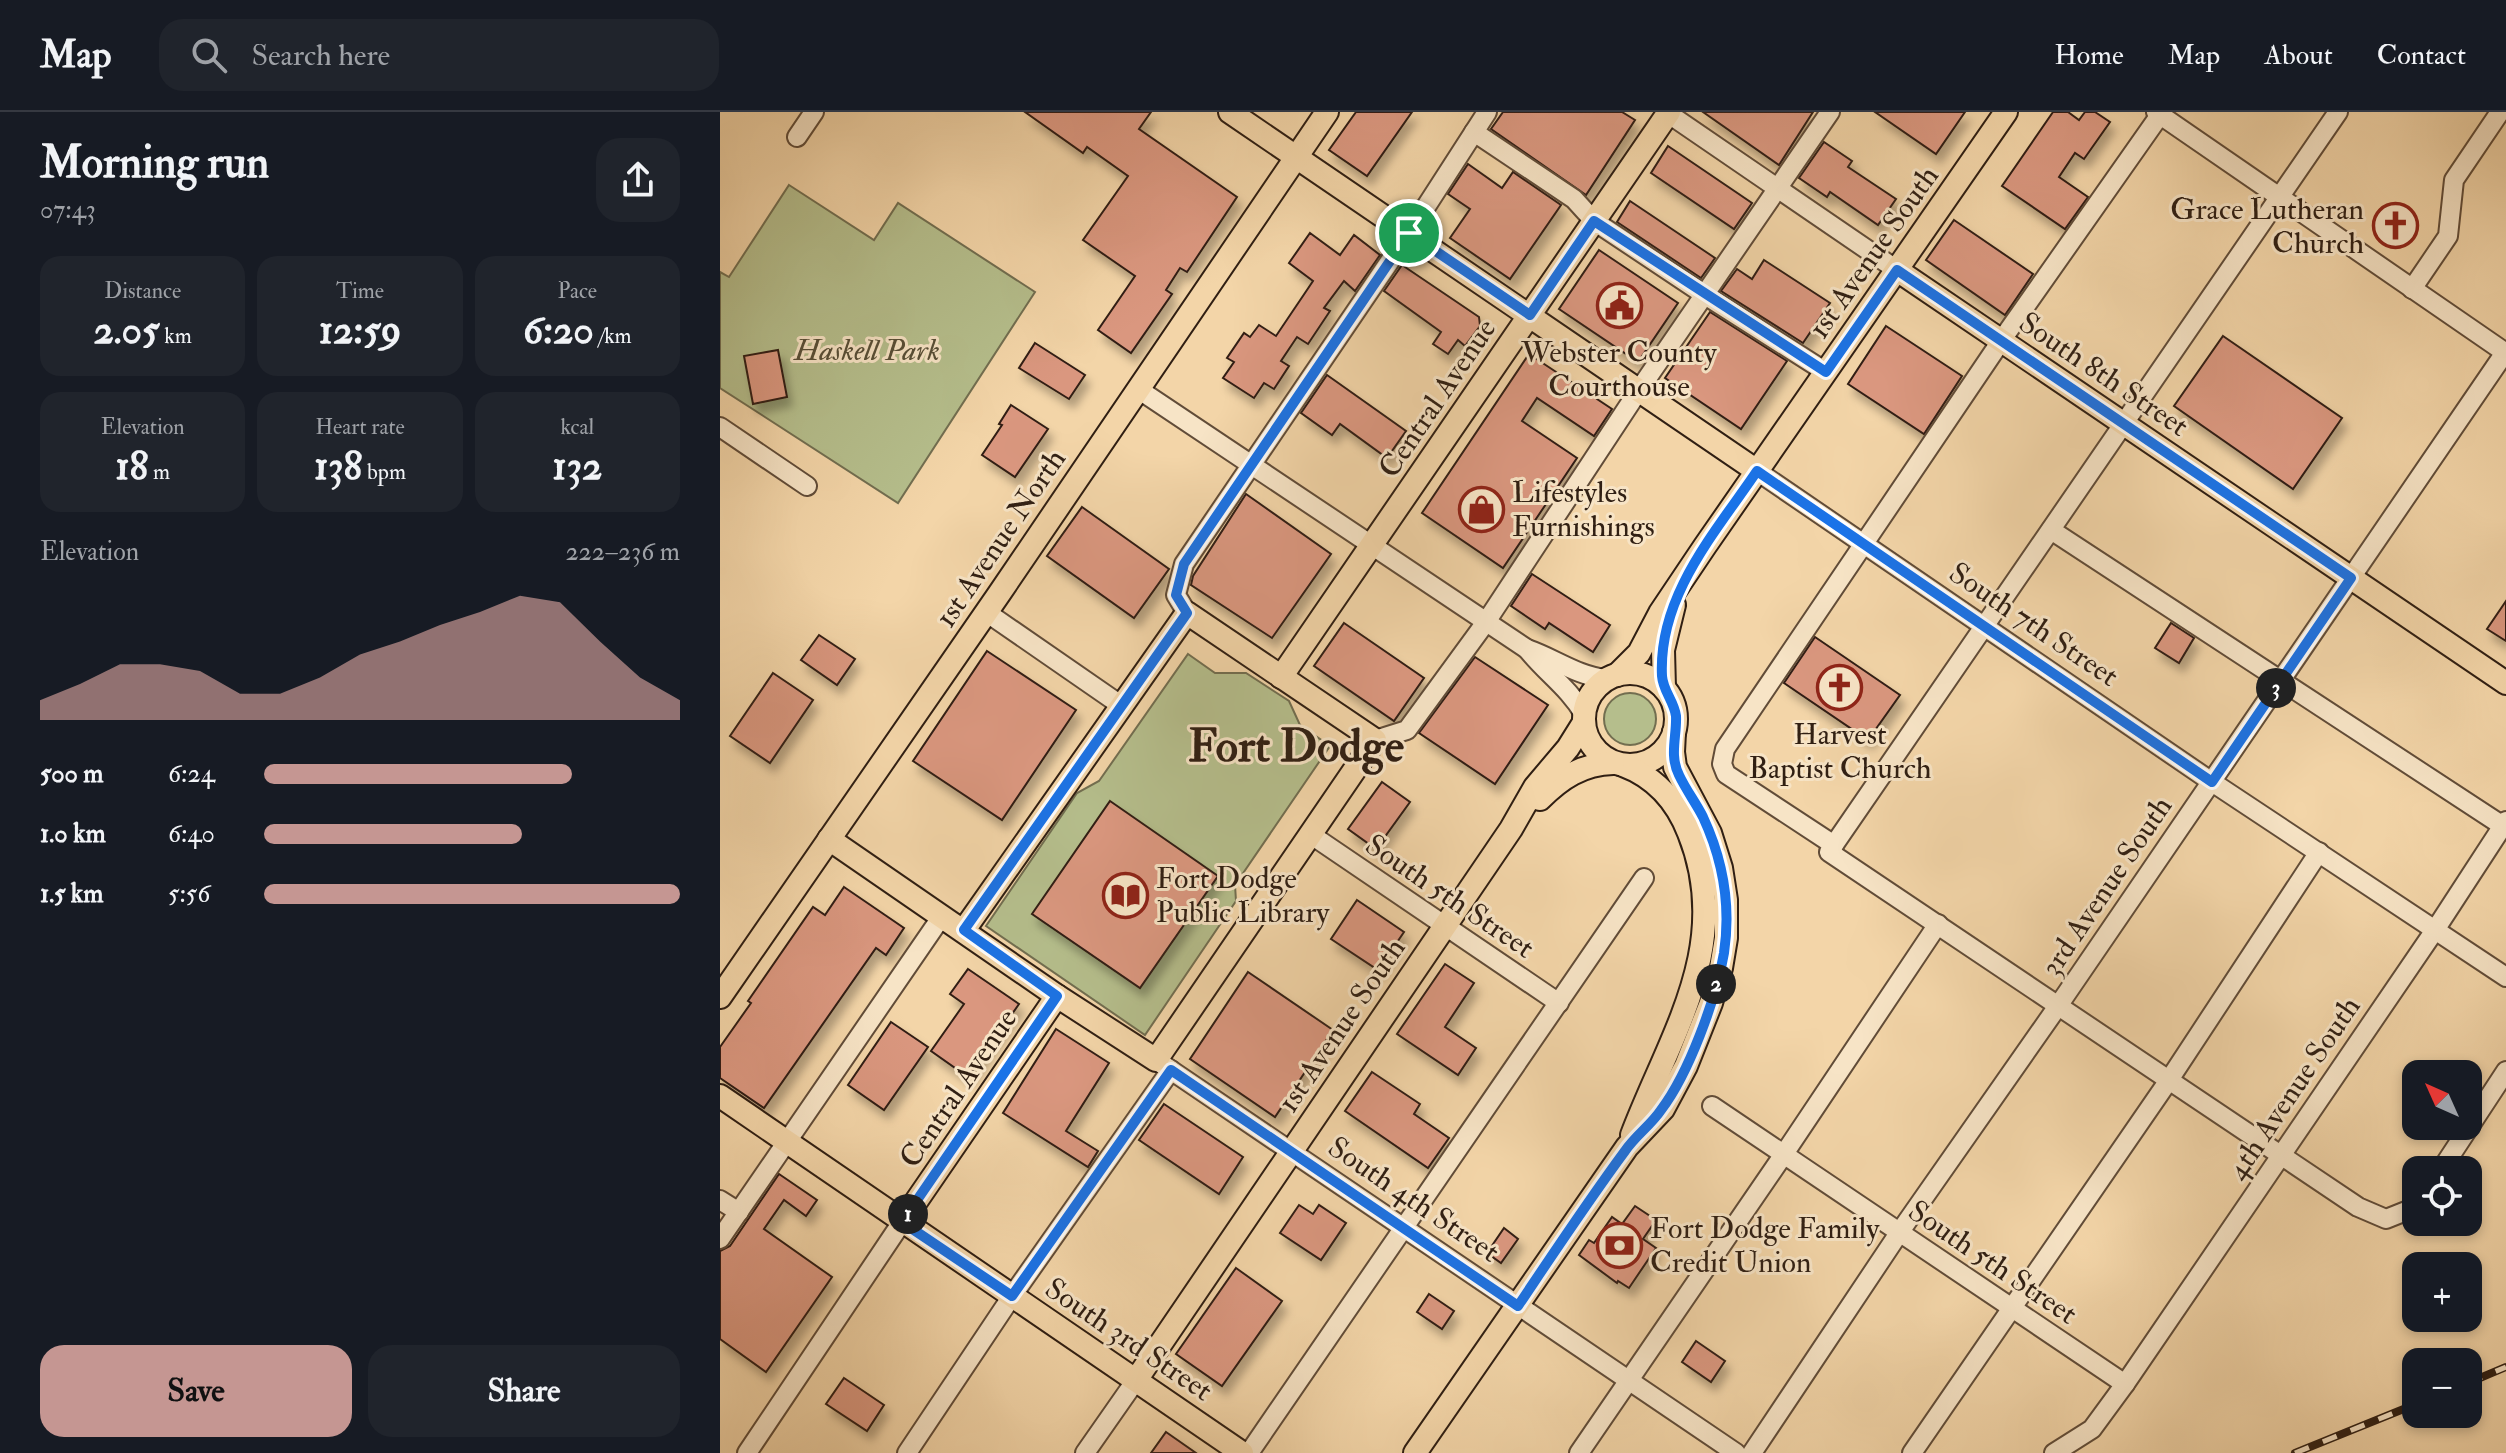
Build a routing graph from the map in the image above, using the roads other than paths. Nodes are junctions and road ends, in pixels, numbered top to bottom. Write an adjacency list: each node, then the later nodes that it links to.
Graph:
1 (814, 112): 12 (street)
2 (1230, 112): 13 (main road, South 7th Street)
3 (1327, 112): 13 (main road, 1st Avenue North)
4 (1487, 112): 11 (street)
5 (1668, 112): 14 (street, South 8th Street); 16 (main road, Central Avenue)
6 (1830, 112): 14 (street)
7 (2006, 112): 18 (main road, 1st Avenue South)
8 (2338, 112): 15 (street)
9 (2500, 112): 19 (street)
10 (2159, 113): 15 (street); 22 (street)
11 (1474, 132): 16 (street); 17 (street)
12 (797, 137)
13 (1296, 156): 17 (main road, South 7th Street); 25 (main road, 1st Avenue North)
14 (1778, 189): 18 (street, South 8th Street); 20 (street)
15 (2279, 198): 19 (street); 27 (street)
16 (1594, 221): 20 (street); 21 (main road, Central Avenue)
17 (1409, 233): 21 (main road, South 7th Street); 29 (street)
18 (1897, 270): 22 (main road, South 8th Street); 24 (main road, 1st Avenue South)
19 (2412, 289): 23 (street)
20 (1705, 295): 24 (street); 26 (street)
21 (1530, 315): 26 (main road, South 7th Street); 34 (main road, Central Avenue)
22 (2001, 341): 27 (main road, South 8th Street); 33 (street)
23 (2506, 352): 35 (street, 3rd Avenue South)
24 (1826, 372): 30 (main road, 1st Avenue South)
25 (1138, 389): 29 (street); 37 (main road, 1st Avenue North)
26 (1639, 390): 30 (main road, South 7th Street); 39 (street)
27 (2124, 424): 32 (street); 35 (main road, South 8th Street)
28 (722, 432): 31 (street)
29 (1251, 464): 34 (street); 38 (street)
30 (1757, 471): 33 (street, South 7th Street); 36 (main road, 1st Avenue South)
31 (807, 486)
32 (2051, 530): 40 (street); 44 (street)
33 (1864, 544): 40 (street, South 7th Street); 57 (street)
34 (1373, 545): 39 (street); 42 (main road, Central Avenue)
35 (2351, 578): 44 (street, 3rd Avenue South); 45 (main road, South 8th Street)
36 (1680, 585): 43 (main road, 1st Avenue South); 46 (main road, 1st Avenue South)
37 (986, 612): 47 (street); 56 (main road, 1st Avenue North)
38 (1187, 613): 42 (main road); 47 (main road)
39 (1486, 622): 41 (street); 50 (street)
40 (1984, 626): 52 (street, South 7th Street); 57 (street)
41 (1527, 649): 43 (street); 48 (street)
42 (1281, 677): 50 (main road)
43 (1612, 677): 46 (main road); 48 (main road, 1st Avenue South)
44 (2281, 680): 52 (street, 3rd Avenue South); 53 (street)
45 (2506, 683)
46 (1664, 688): 49 (main road, 1st Avenue South)
47 (1122, 706): 63 (main road)
48 (1583, 719): 51 (main road); 54 (main road, 1st Avenue South)
49 (1674, 732): 51 (main road, 1st Avenue South); 76 (main road)
50 (1375, 740): 55 (main road)
51 (1618, 764): 54 (main road, 1st Avenue South); 76 (main road)
52 (2212, 782): 58 (street, South 7th Street); 69 (street, 3rd Avenue South)
53 (2504, 823): 64 (street, 4th Avenue South)
54 (1511, 829): 62 (main road, 1st Avenue South)
55 (1310, 834): 62 (street, South 5th Street); 70 (main road)
56 (829, 839): 60 (main road, South 4th Street); 67 (main road, 1st Avenue North)
57 (1831, 848): 61 (street)
58 (2319, 852): 64 (street, South 7th Street); 72 (street)
59 (1644, 878): 68 (street)
60 (942, 916): 63 (main road, South 4th Street); 75 (street)
61 (1938, 924): 69 (street); 78 (street)
62 (1444, 927): 68 (street, South 5th Street); 77 (main road, 1st Avenue South)
63 (964, 930): 66 (main road, South 4th Street)
64 (2435, 930): 65 (street, South 7th Street); 79 (street, 4th Avenue South)
65 (2506, 977)
66 (1057, 996): 70 (main road, South 4th Street); 84 (main road, Central Avenue)
67 (720, 997)
68 (1559, 1003): 85 (street)
69 (2058, 1006): 72 (street); 86 (street, 3rd Avenue South)
70 (1164, 1065): 77 (street, South 4th Street); 88 (street)
71 (2506, 1071): 80 (street)
72 (2169, 1080): 79 (street); 90 (street)
73 (720, 1096): 75 (main road, South 3rd Street)
74 (1712, 1106): 78 (street, South 5th Street)
75 (787, 1142): 82 (street); 84 (main road, South 3rd Street)
76 (1627, 1147): 89 (main road)
77 (1291, 1152): 85 (street, South 4th Street); 91 (main road, 1st Avenue South)
78 (1784, 1154): 86 (street, South 5th Street); 92 (street)
79 (2281, 1155): 83 (street); 93 (street, 4th Avenue South)
80 (2450, 1156)
81 (720, 1200): 82 (street)
82 (739, 1212): 87 (street)
83 (2402, 1213)
84 (902, 1222): 88 (main road, South 3rd Street); 94 (street, Central Avenue)
85 (1404, 1229): 89 (street, South 4th Street); 98 (street)
86 (1899, 1233): 90 (street, South 5th Street); 102 (street, 3rd Avenue South)
87 (720, 1239)
88 (1012, 1296): 91 (main road, South 3rd Street); 95 (street)
89 (1518, 1306): 92 (street, South 4th Street); 99 (main road)
90 (2013, 1308): 93 (street, South 5th Street); 103 (street)
91 (1136, 1380): 96 (street, 1st Avenue South); 97 (main road, South 3rd Street)
92 (1629, 1382): 100 (street); 101 (street, South 4th Street)
93 (2125, 1384): 104 (street, 4th Avenue South)
94 (747, 1453)
95 (907, 1453)
96 (1085, 1453)
97 (1242, 1453)
98 (1249, 1453)
99 (1415, 1453)
100 (1579, 1453)
101 (1736, 1453)
102 (1752, 1453)
103 (1912, 1453)
104 (2054, 1453)

